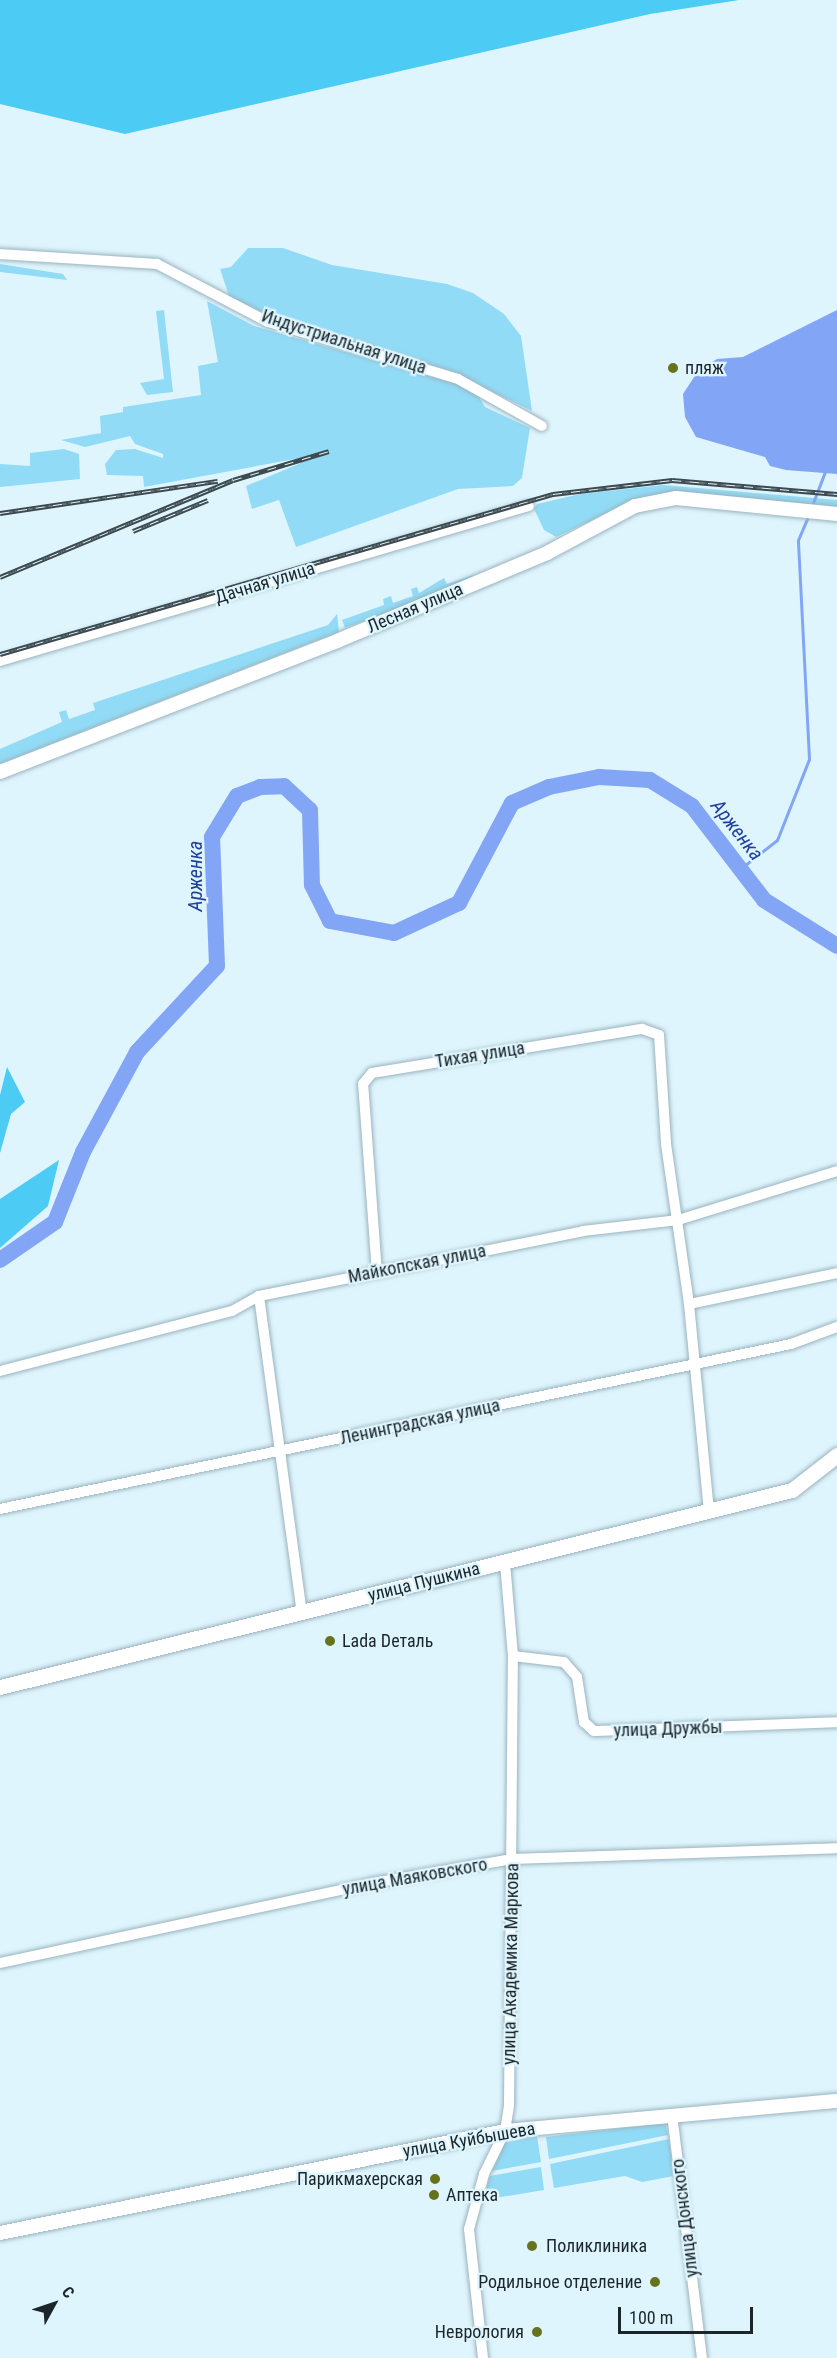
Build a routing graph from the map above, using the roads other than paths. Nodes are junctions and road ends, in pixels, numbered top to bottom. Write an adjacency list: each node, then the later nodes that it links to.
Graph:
1 (0, 254): 2 (street, Индустриальная улица)
2 (542, 426)
3 (530, 506): 5 (street, Дачная улица)
4 (837, 514): 6 (street, Лесная улица)
5 (0, 661)
6 (0, 772)
7 (837, 1172): 8 (street, Майкопская улица)
8 (678, 1220): 9 (street, Майкопская улица); 9 (street, Тихая улица); 12 (street)
9 (377, 1272): 11 (street, Майкопская улица)
10 (837, 1273): 12 (street)
11 (259, 1296): 15 (street, Майкопская улица); 16 (street)
12 (689, 1304): 14 (street)
13 (837, 1327): 14 (street, Ленинградская улица)
14 (693, 1364): 16 (street, Ленинградская улица); 19 (street)
15 (0, 1371)
16 (281, 1451): 18 (street, Ленинградская улица); 21 (street)
17 (837, 1455): 19 (main road, улица Пушкина)
18 (0, 1509)
19 (709, 1511): 20 (main road, улица Пушкина)
20 (505, 1562): 21 (main road, улица Пушкина); 22 (street, улица Академика Маркова)
21 (302, 1613): 23 (main road, улица Пушкина)
22 (513, 1656): 24 (street, улица Дружбы); 26 (street, улица Академика Маркова)
23 (0, 1687)
24 (837, 1722)
25 (837, 1848): 26 (street, улица Маяковского)
26 (512, 1859): 27 (street, улица Маяковского); 30 (street, улица Академика Маркова)
27 (0, 1963)
28 (837, 2101): 29 (street, улица Куйбышева)
29 (672, 2114): 30 (street, улица Куйбышева); 33 (street, улица Донского)
30 (505, 2132): 31 (street, улица Куйбышева); 32 (street, улица Академика Маркова)
31 (0, 2233)
32 (483, 2358)
33 (702, 2358)

